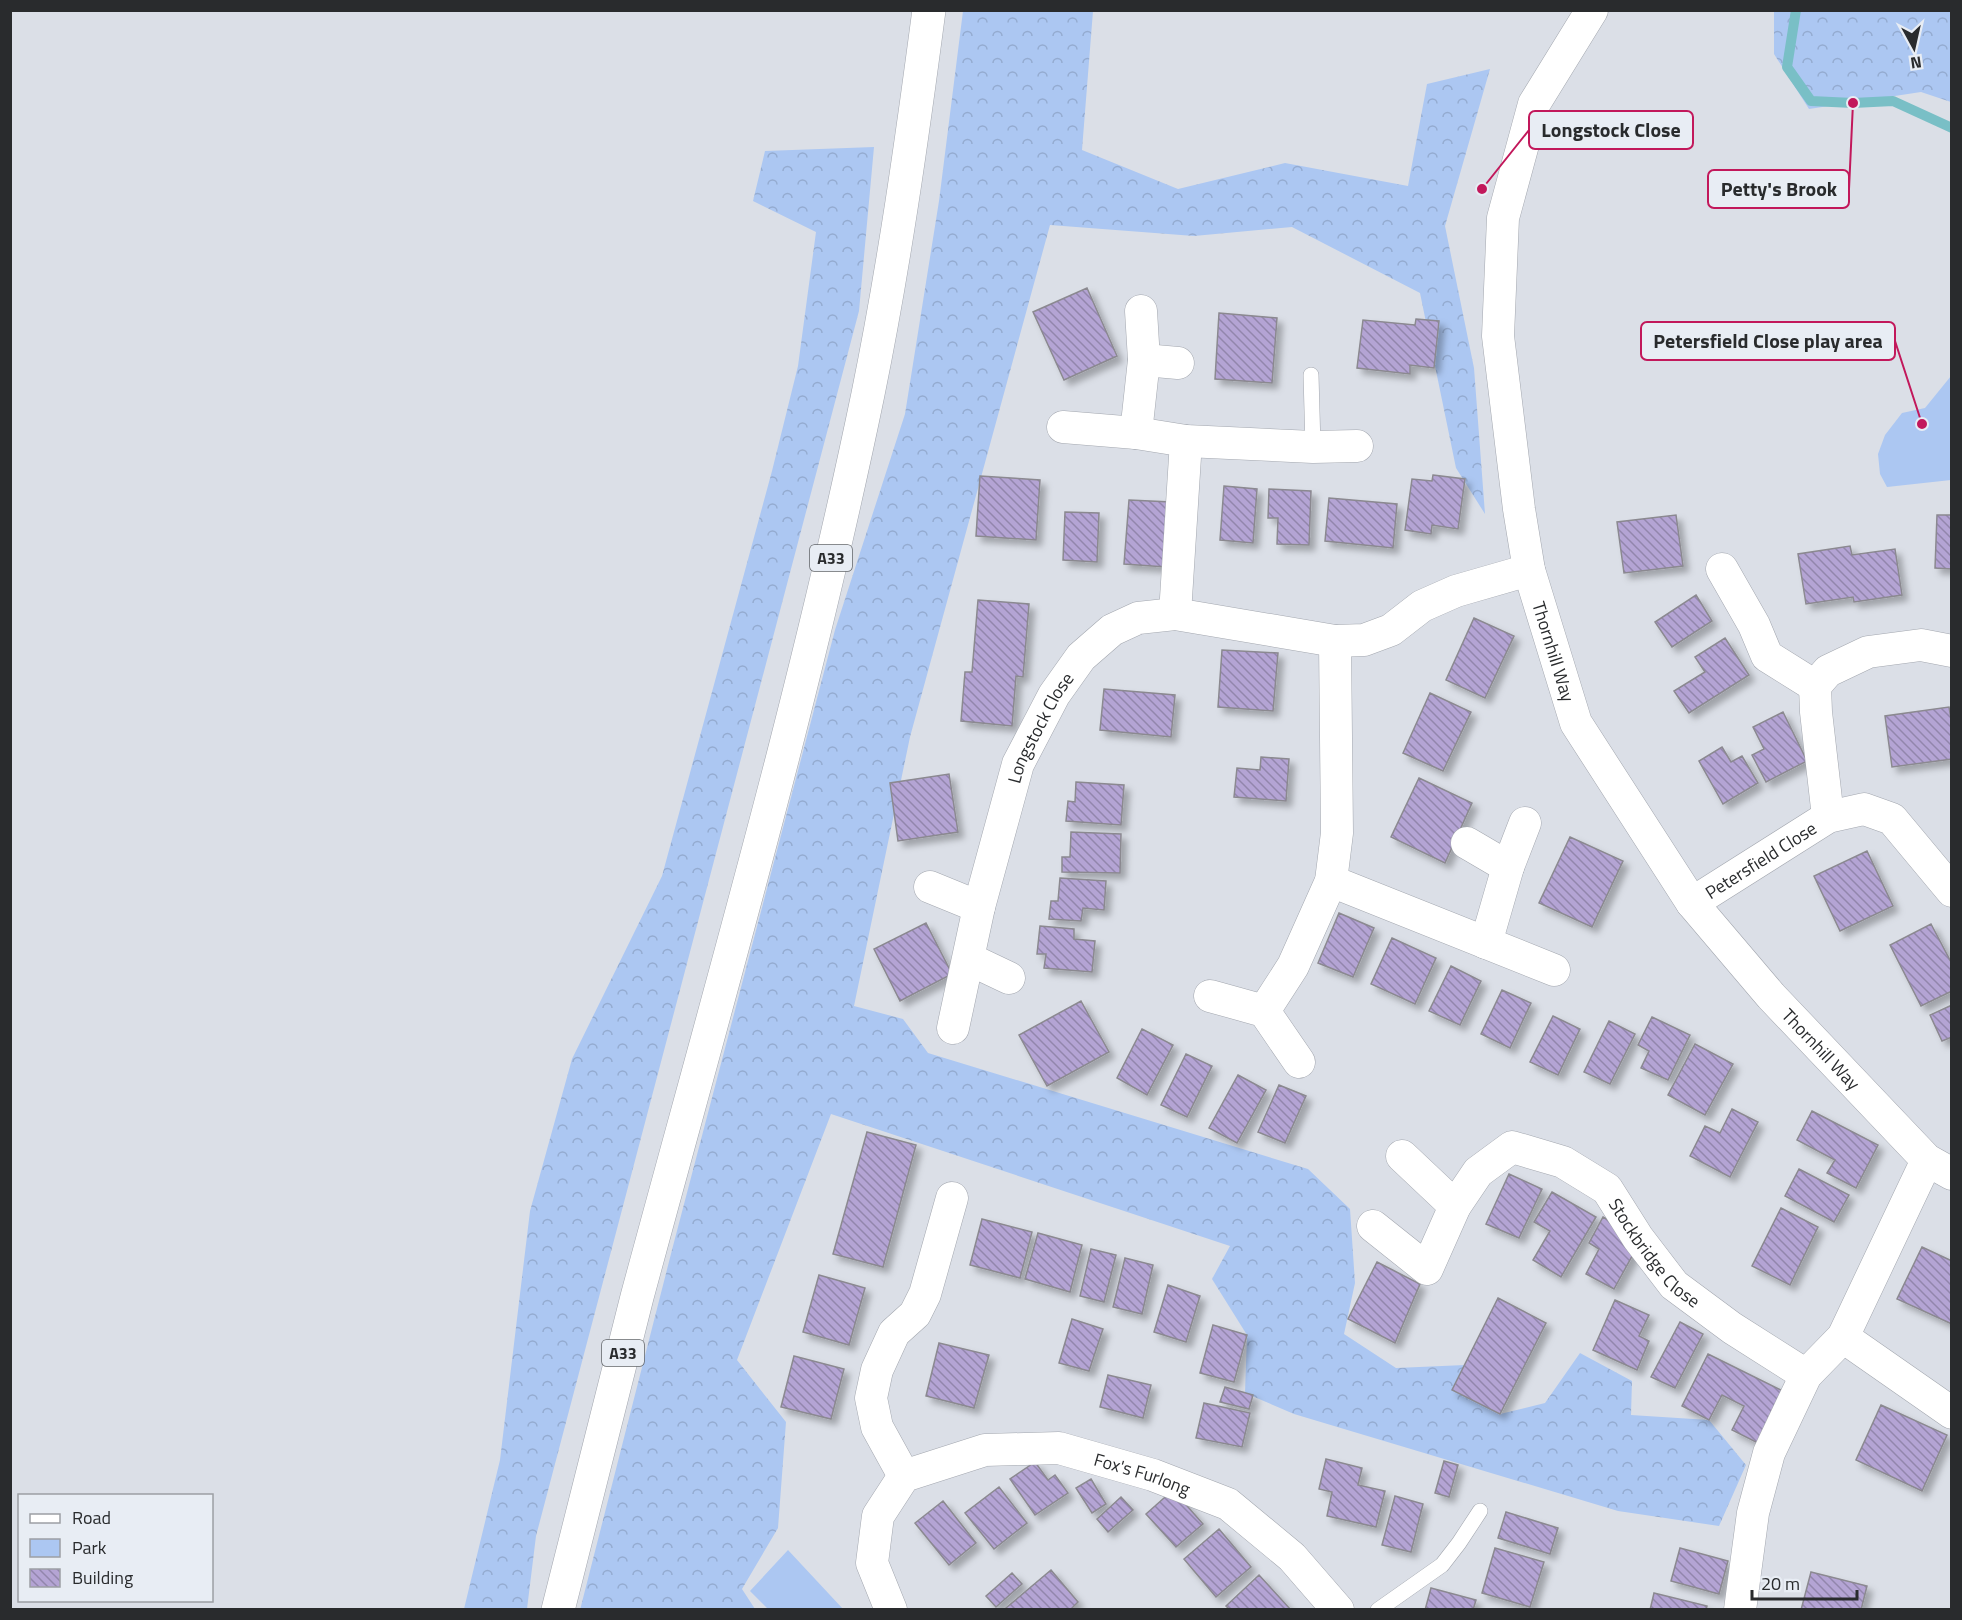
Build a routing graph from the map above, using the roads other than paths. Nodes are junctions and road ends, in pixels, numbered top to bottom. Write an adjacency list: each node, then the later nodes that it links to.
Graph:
1 (929, 10): 45 (highway, A33)
2 (1592, 10): 13 (street, Thornhill Way)
3 (1141, 311): 4 (street)
4 (1144, 360): 5 (street); 8 (street)
5 (1178, 363)
6 (1311, 375): 11 (lane)
7 (1063, 428): 8 (street)
8 (1136, 433): 9 (street)
9 (1186, 441): 11 (street); 14 (street)
10 (1357, 446): 11 (street)
11 (1313, 447)
12 (1722, 569): 17 (street)
13 (1529, 570): 15 (street, Longstock Close); 25 (street, Thornhill Way)
14 (1175, 614): 15 (street, Longstock Close); 26 (street, Longstock Close)
15 (1335, 641): 22 (street)
16 (1952, 651): 17 (street)
17 (1815, 686): 18 (street, Petersfield Close)
18 (1828, 817): 24 (street, Petersfield Close); 25 (street, Petersfield Close)
19 (1525, 823): 21 (street)
20 (1467, 843): 21 (street)
21 (1508, 867): 27 (street)
22 (1331, 881): 27 (street); 32 (street)
23 (930, 887): 26 (street)
24 (1952, 891)
25 (1692, 903): 36 (street, Thornhill Way)
26 (979, 907): 28 (street, Longstock Close)
27 (1486, 943): 29 (street)
28 (969, 959): 30 (street); 33 (street, Longstock Close)
29 (1554, 970)
30 (1009, 978)
31 (1210, 996): 32 (street)
32 (1264, 1011): 34 (street)
33 (953, 1028)
34 (1299, 1062)
35 (1402, 1156): 38 (street)
36 (1939, 1167): 40 (street)
37 (952, 1198): 43 (street)
38 (1455, 1206): 39 (street, Stockbridge Close); 41 (street, Stockbridge Close)
39 (1373, 1226)
40 (1843, 1337): 41 (street); 42 (street)
41 (1806, 1375): 49 (street)
42 (1952, 1413)
43 (904, 1476): 46 (street); 47 (street, Fox's Furlong)
44 (1480, 1511): 48 (lane)
45 (558, 1610)
46 (891, 1610)
47 (1338, 1610)
48 (1378, 1610)
49 (1740, 1610)

